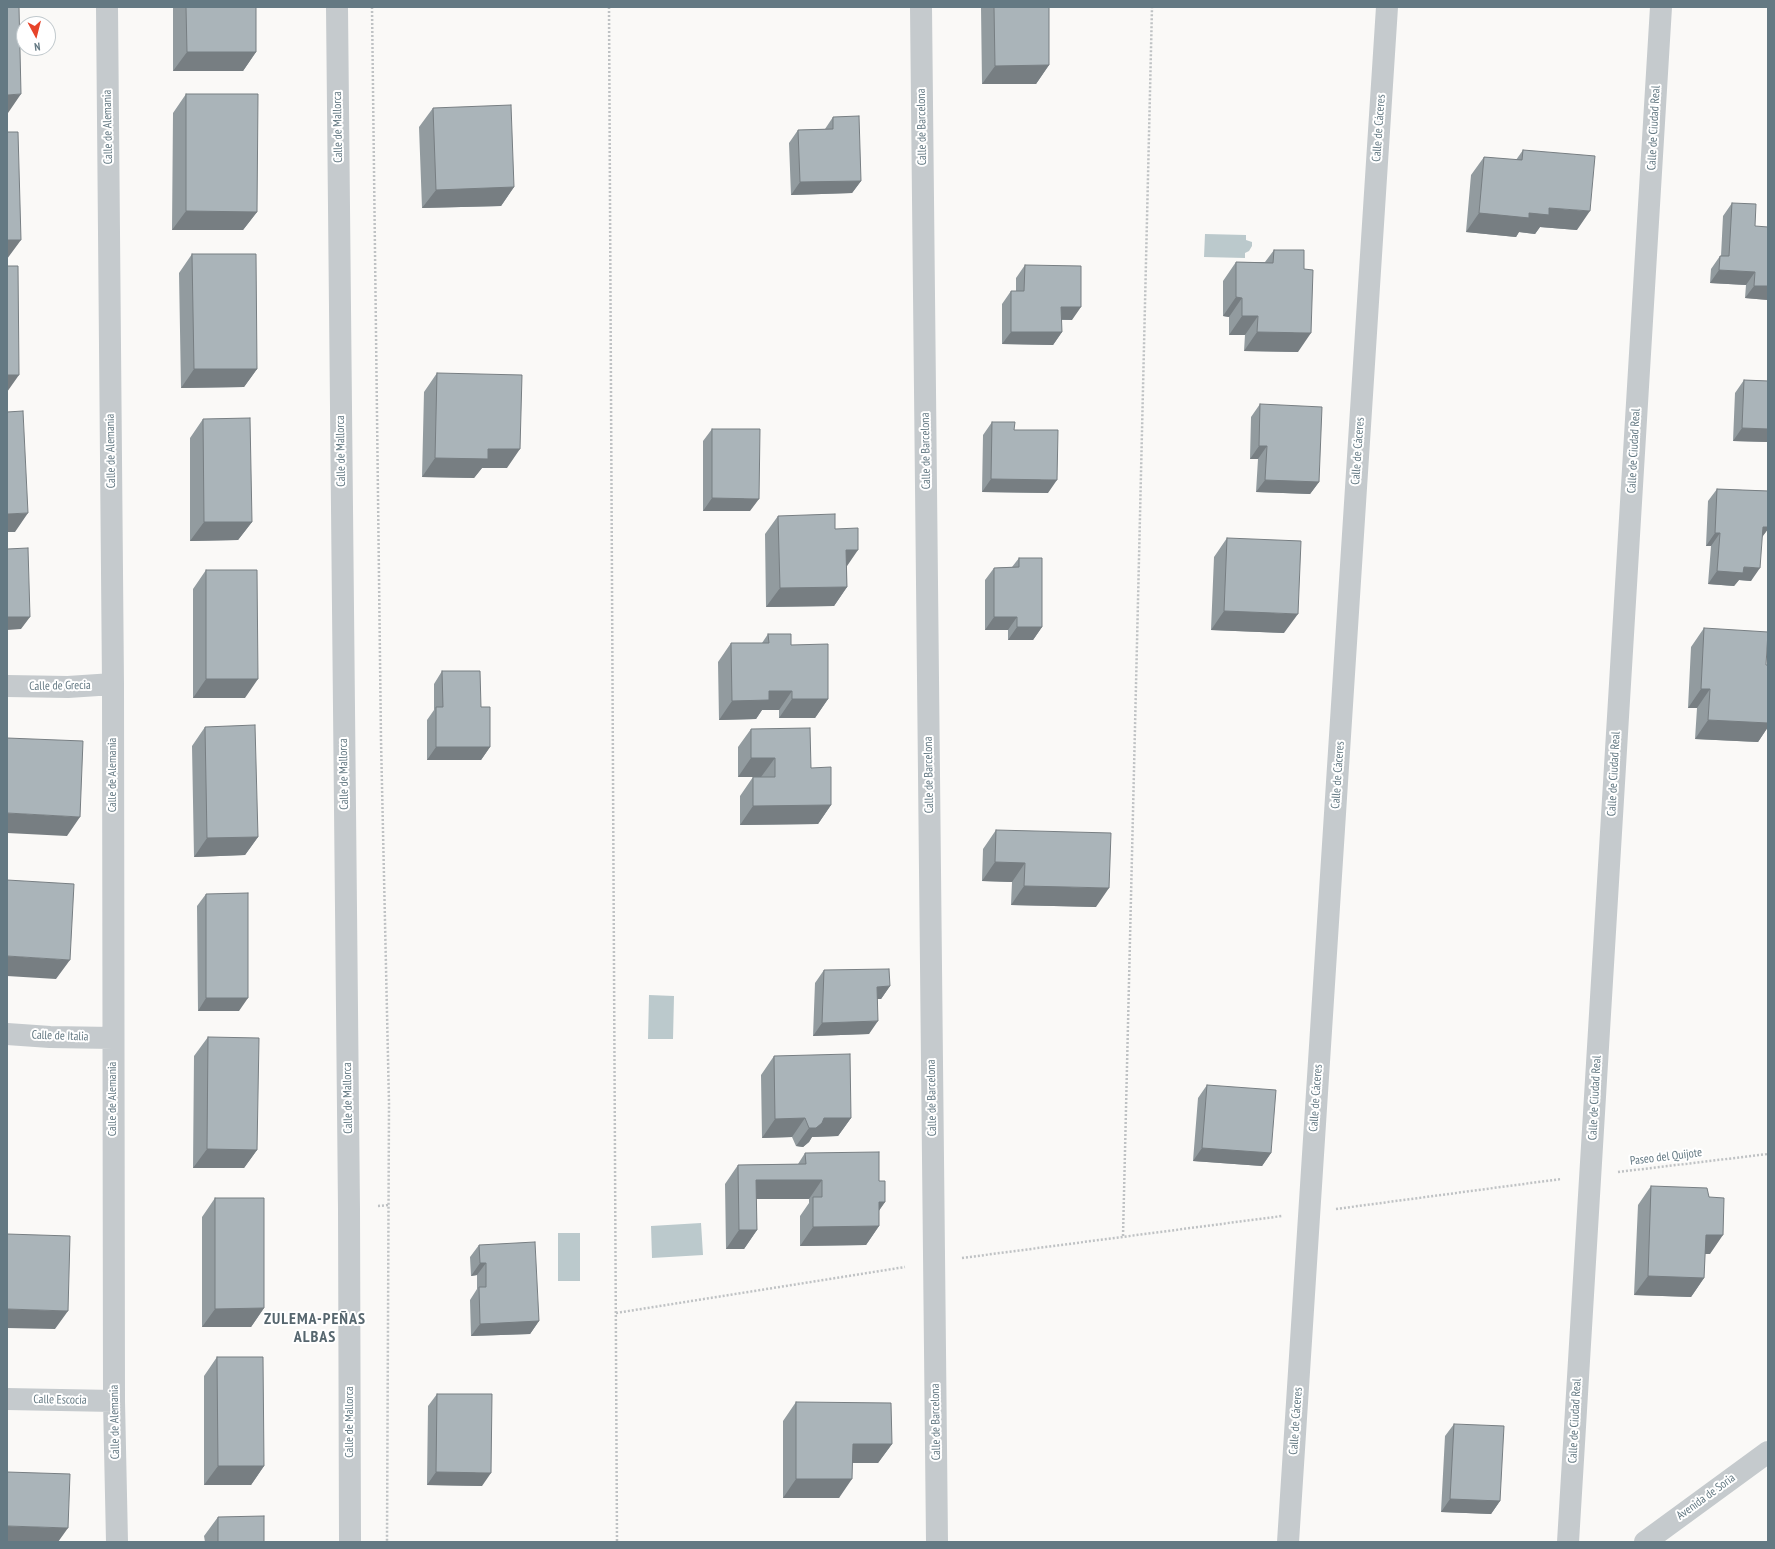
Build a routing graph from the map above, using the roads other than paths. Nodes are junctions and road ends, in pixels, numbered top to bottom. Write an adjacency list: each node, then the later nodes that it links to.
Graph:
1 (107, 7): 6 (street, Calle de Alemania)
2 (337, 7): 14 (street, Calle de Mallorca)
3 (921, 7): 15 (street, Calle de Barcelona)
4 (1386, 7): 16 (street, Calle de Cáceres)
5 (1661, 7): 17 (street, Calle de Ciudad Real)
6 (113, 684): 7 (street, Calle de Grecia); 9 (street, Calle de Alemania)
7 (7, 686)
8 (7, 1034): 9 (street, Calle de Italia)
9 (113, 1038): 11 (street, Calle de Alemania)
10 (7, 1399): 11 (street, Calle Escocia)
11 (114, 1401): 13 (street, Calle de Alemania)
12 (1768, 1452): 18 (street, Avenida de Soria)
13 (117, 1542)
14 (350, 1542)
15 (937, 1542)
16 (1288, 1542)
17 (1568, 1542)
18 (1645, 1542)

